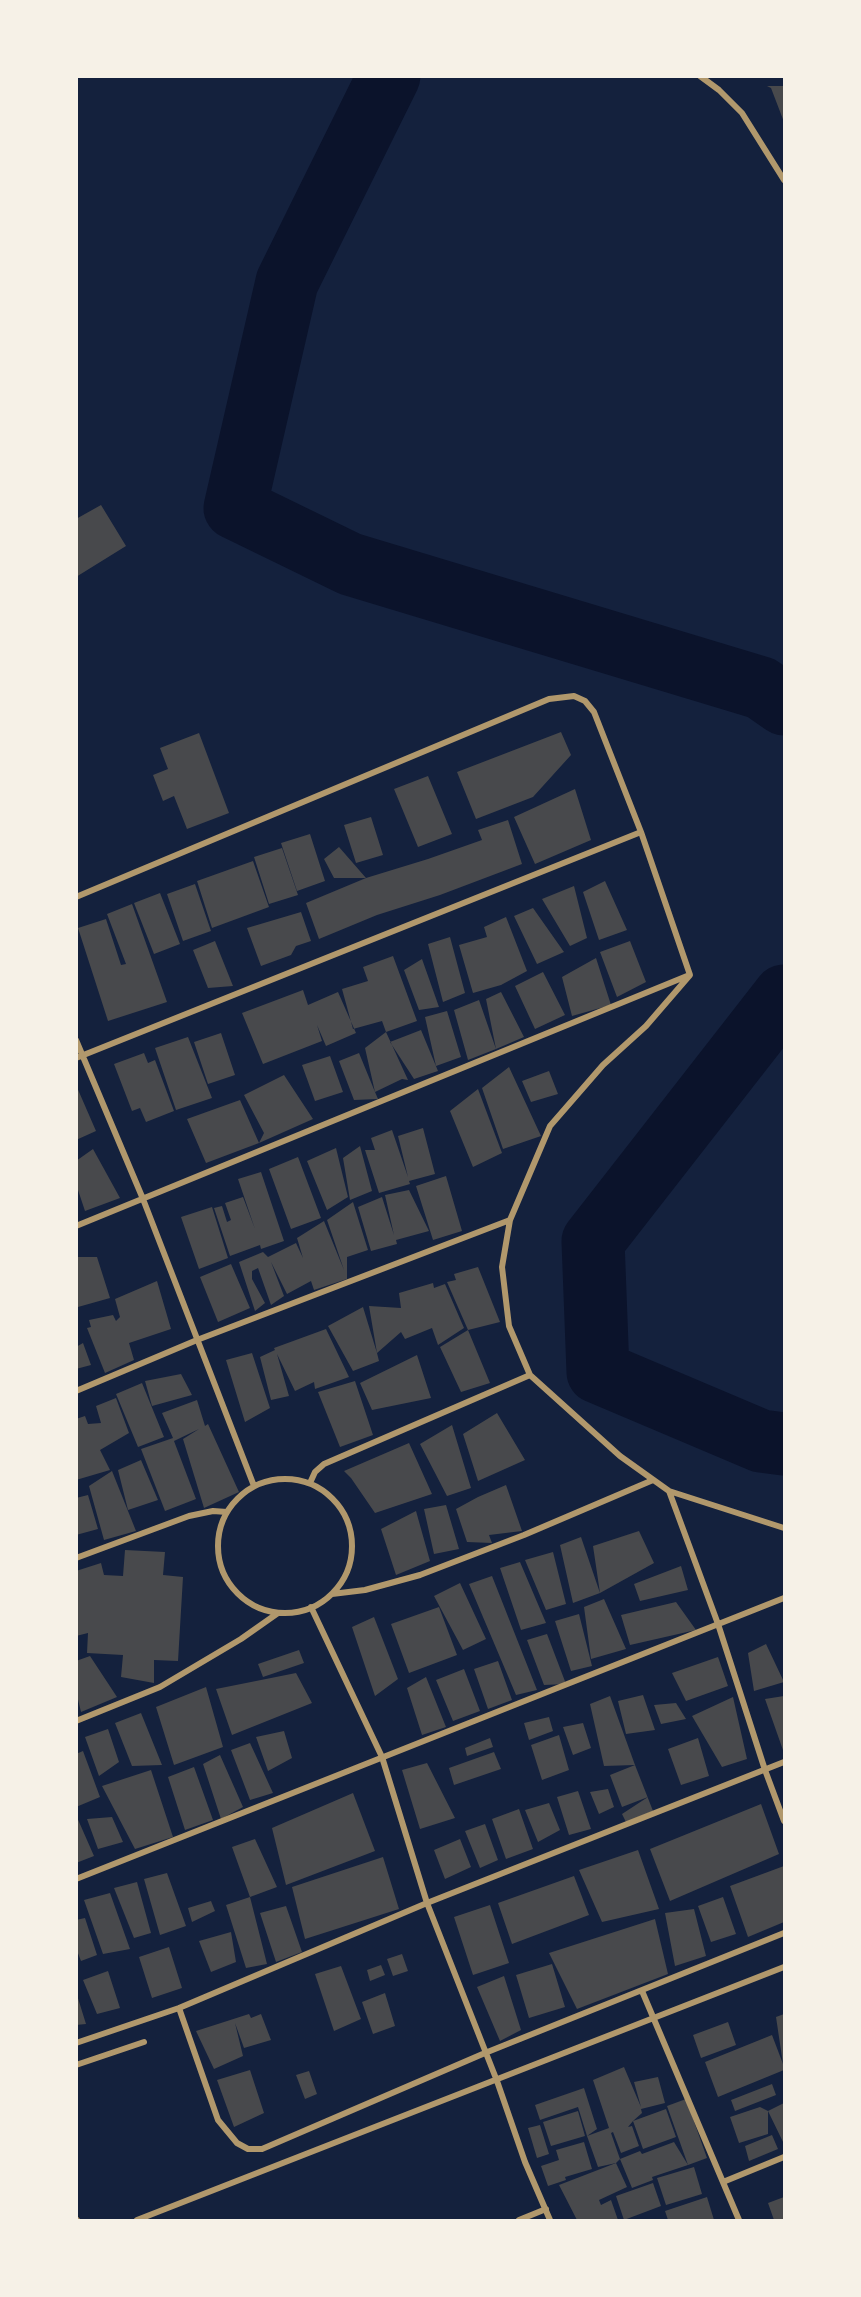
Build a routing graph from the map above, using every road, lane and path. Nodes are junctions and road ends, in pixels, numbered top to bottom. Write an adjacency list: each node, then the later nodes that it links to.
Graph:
1 (700, 76): 2 (street)
2 (784, 180)
3 (641, 832): 4 (street); 5 (street); 7 (street)
4 (76, 897)
5 (690, 975): 8 (street); 9 (street)
6 (76, 1040): 7 (street)
7 (80, 1056): 8 (street)
8 (143, 1199): 10 (street); 11 (street)
9 (510, 1220): 11 (street); 12 (street)
10 (76, 1226)
11 (197, 1340): 13 (street); 16 (street)
12 (530, 1375): 14 (street); 15 (street)
13 (76, 1391)
14 (653, 1480): 17 (street); 21 (street)
15 (310, 1483): 16 (street); 21 (street)
16 (254, 1486): 18 (street)
17 (669, 1491): 19 (street); 25 (street)
18 (226, 1512): 20 (street); 24 (street)
19 (784, 1528)
20 (76, 1558)
21 (331, 1594): 23 (street)
22 (784, 1598): 25 (street)
23 (311, 1607): 24 (street); 27 (street)
24 (278, 1613): 26 (street)
25 (718, 1624): 27 (street); 29 (street)
26 (76, 1722)
27 (382, 1757): 31 (street); 32 (street)
28 (784, 1762): 29 (street)
29 (765, 1770): 30 (street); 32 (street)
30 (784, 1821)
31 (76, 1879)
32 (427, 1903): 36 (street); 40 (street)
33 (784, 1933): 35 (street)
34 (784, 1967): 37 (street)
35 (642, 1991): 37 (street); 40 (street)
36 (179, 2008): 39 (street); 40 (street)
37 (654, 2020): 42 (street); 44 (street)
38 (144, 2042): 41 (street)
39 (76, 2043)
40 (485, 2053): 42 (street)
41 (76, 2065)
42 (497, 2081): 45 (street); 46 (street)
43 (784, 2157): 44 (street)
44 (723, 2182): 49 (street)
45 (546, 2209): 47 (street); 48 (street)
46 (137, 2220)
47 (519, 2220)
48 (550, 2220)
49 (739, 2220)

